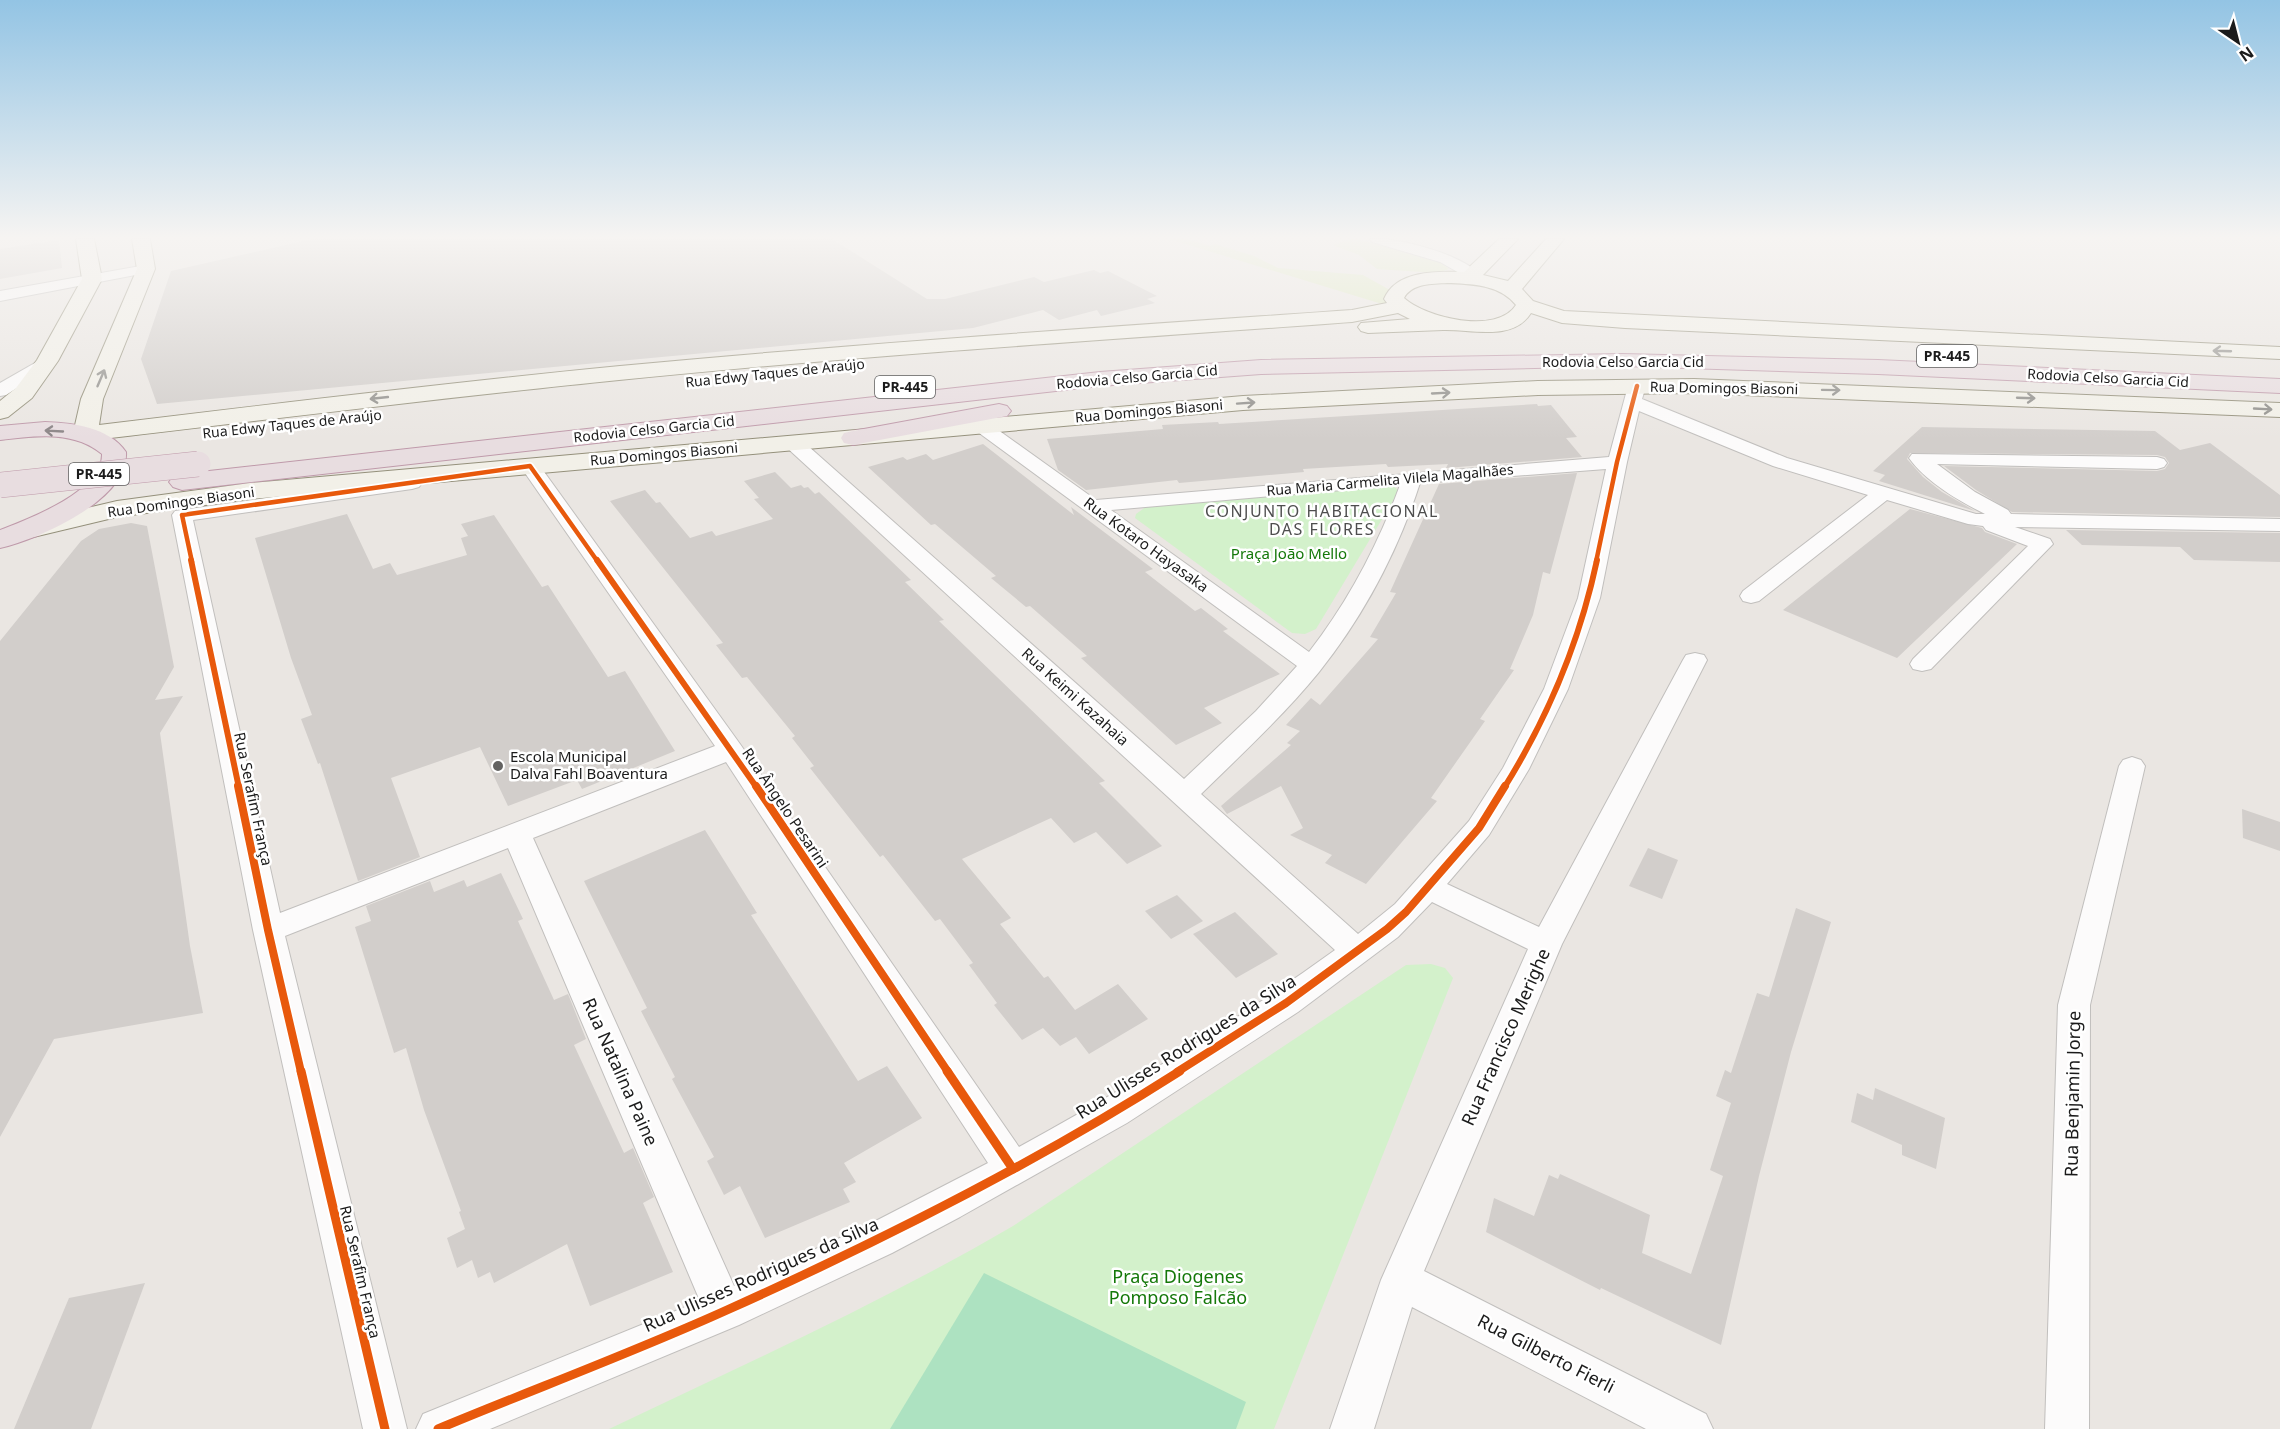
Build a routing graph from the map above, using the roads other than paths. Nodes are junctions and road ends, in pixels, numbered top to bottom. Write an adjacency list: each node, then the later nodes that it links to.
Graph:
1 (1526, 305): 6 (main road)
2 (77, 306): 8 (main road)
3 (131, 306): 18 (main road, one-way to 3)
4 (1528, 306): 7 (main road, one-way to 4)
5 (1399, 307): 6 (main road); 18 (main road, Rua Edwy Taques de Araújo, one-way to 18)
6 (1443, 324): 21 (main road, Rua Edwy Taques de Araújo)
7 (2280, 353)
8 (47, 361): 12 (street); 15 (main road)
9 (1261, 366): 11 (highway, Rodovia Celso Garcia Cid / PR-445); 19 (highway); 25 (highway, Rodovia Celso Garcia Cid / PR-445)
10 (2280, 372): 25 (highway, Rodovia Celso Garcia Cid / PR-445)
11 (2280, 386)
12 (0, 391)
13 (1635, 394): 14 (main road, Rua Domingos Biasoni, one-way to 14); 16 (main road, Rua Domingos Biasoni, one-way to 13); 22 (street, Rua Ulisses Rodrigues da Silva); 28 (street)
14 (2280, 410)
15 (0, 412)
16 (981, 426): 19 (main road, Rua Domingos Biasoni); 30 (street, Rua Kotaro Hayasaka)
17 (0, 433): 18 (highway, one-way to 17)
18 (85, 434): 21 (highway)
19 (853, 438): 20 (main road, Rua Domingos Biasoni)
20 (792, 442): 24 (main road, Rua Domingos Biasoni); 41 (street, Rua Keimi Kazahaia)
21 (109, 447): 34 (highway)
22 (1617, 462): 26 (street, Rua Maria Carmelita Vilela Magalhães); 43 (street, Rua Ulisses Rodrigues da Silva)
23 (2157, 463): 32 (street)
24 (530, 466): 34 (main road, Rua Domingos Biasoni); 39 (street, Rua Ângelo Pesarini); 44 (street, Rua Serafim França)
25 (190, 473): 27 (highway, Rodovia Celso Garcia Cid / PR-445, bridge); 29 (highway, Rodovia Celso Garcia Cid / PR-445)
26 (1412, 477): 30 (street, Rua Maria Carmelita Vilela Magalhães); 38 (street)
27 (0, 485)
28 (1883, 493): 31 (street); 35 (street)
29 (0, 501)
30 (1092, 507): 38 (street, Rua Kotaro Hayasaka)
31 (1975, 520): 32 (street); 37 (street)
32 (2014, 520): 33 (street)
33 (2280, 525)
34 (12, 536)
35 (1751, 596)
36 (1695, 660): 45 (street, Rua Francisco Merighe)
37 (1922, 664)
38 (1311, 665): 41 (street)
39 (731, 750): 42 (street); 47 (street, Rua Ângelo Pesarini)
40 (2132, 766): 54 (street, Rua Benjamin Jorge)
41 (1184, 795): 46 (street, Rua Keimi Kazahaia)
42 (516, 834): 44 (street); 49 (street, Rua Natalina Paine)
43 (1428, 887): 45 (street); 46 (street, Rua Ulisses Rodrigues da Silva)
44 (268, 930): 50 (street, Rua Serafim França)
45 (1546, 944): 48 (street, Rua Francisco Merighe)
46 (1358, 951): 47 (street, Rua Ulisses Rodrigues da Silva)
47 (1013, 1169): 49 (street, Rua Ulisses Rodrigues da Silva)
48 (1401, 1280): 52 (street, Rua Francisco Merighe); 53 (street, Rua Gilberto Fierli)
49 (724, 1311): 51 (street, Rua Ulisses Rodrigues da Silva)
50 (385, 1429)
51 (438, 1429)
52 (1352, 1429)
53 (1691, 1429)
54 (2067, 1429)

